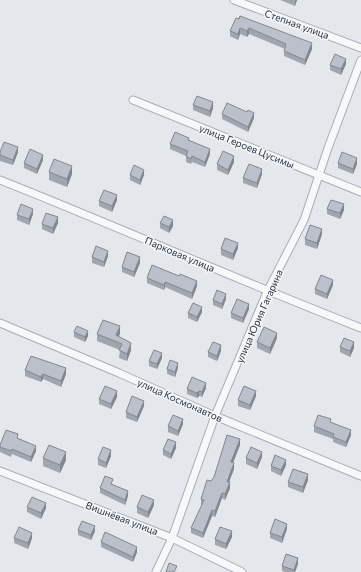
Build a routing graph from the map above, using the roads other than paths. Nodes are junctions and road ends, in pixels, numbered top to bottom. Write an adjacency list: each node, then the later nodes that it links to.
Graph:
1 (234, 0): 2 (street, Степная улица)
2 (361, 48)
3 (361, 60): 5 (street, улица Юрия Гагарина)
4 (133, 100): 5 (street, улица Героев Цусимы)
5 (319, 175): 7 (street, улица Героев Цусимы); 8 (street, улица Юрия Гагарина)
6 (0, 180): 8 (street, Парковая улица)
7 (361, 192)
8 (268, 292): 10 (street, Парковая улица); 11 (street, улица Юрия Гагарина)
9 (0, 323): 11 (street, улица Космонавтов)
10 (361, 328)
11 (215, 416): 13 (street, улица Космонавтов); 14 (street, улица Юрия Гагарина)
12 (0, 471): 14 (street, Вишнёвая улица)
13 (361, 476)
14 (172, 538): 15 (street, улица Юрия Гагарина); 16 (street, Вишнёвая улица)
15 (156, 572)
16 (242, 572)

